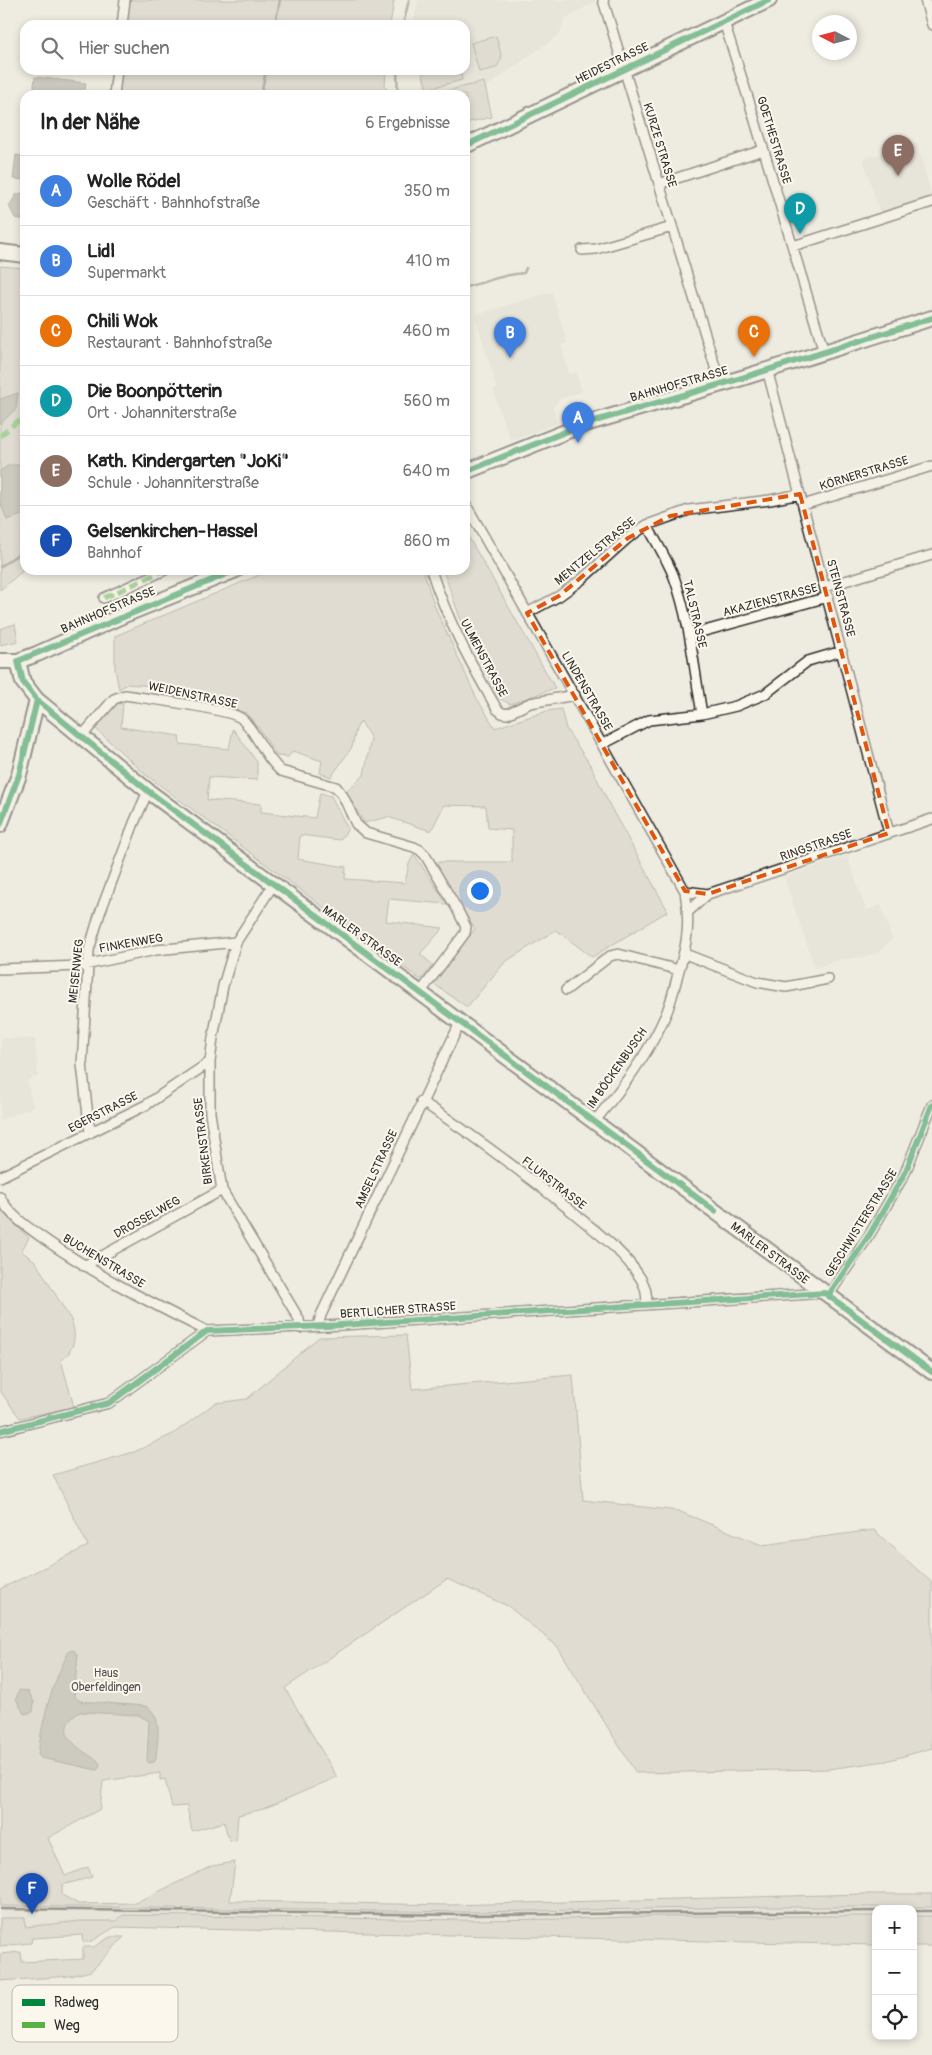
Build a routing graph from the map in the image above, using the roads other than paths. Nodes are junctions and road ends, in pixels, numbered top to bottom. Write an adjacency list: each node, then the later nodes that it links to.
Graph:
1 (125, 0): 5 (street)
2 (603, 0): 8 (street, KURZE STRASSE)
3 (769, 0): 6 (main road, HEIDESTRASSE)
4 (924, 0): 7 (street)
5 (123, 20)
6 (724, 22): 8 (main road, HEIDESTRASSE); 12 (street, GOETHESTRASSE)
7 (932, 25)
8 (624, 70): 11 (main road, HEIDESTRASSE); 13 (street, KURZE STRASSE)
9 (116, 75): 10 (street)
10 (115, 90)
11 (470, 144)
12 (763, 150): 13 (street); 16 (street, GOETHESTRASSE)
13 (659, 184): 15 (street, KURZE STRASSE)
14 (932, 202): 16 (street)
15 (672, 227): 17 (street); 23 (street, KURZE STRASSE)
16 (793, 246): 21 (street, GOETHESTRASSE)
17 (582, 250)
18 (0, 252): 19 (main road)
19 (20, 254)
20 (932, 318): 21 (main road, BAHNHOFSTRASSE)
21 (824, 352): 22 (main road, BAHNHOFSTRASSE)
22 (768, 369): 23 (main road, BAHNHOFSTRASSE); 26 (street, STEINSTRASSE)
23 (720, 383): 25 (main road, BAHNHOFSTRASSE)
24 (932, 466): 27 (street, KÖRNERSTRASSE)
25 (470, 470)
26 (800, 494): 27 (street, STEINSTRASSE); 29 (street, MENTZELSTRASSE)
27 (803, 505): 34 (street, STEINSTRASSE)
28 (470, 512): 37 (street, LINDENSTRASSE)
29 (647, 525): 37 (street, MENTZELSTRASSE); 38 (street, TALSTRASSE)
30 (932, 555): 34 (street)
31 (154, 575): 36 (street, BAHNHOFSTRASSE)
32 (224, 575): 41 (main road, BAHNHOFSTRASSE)
33 (433, 575): 42 (street, ULMENSTRASSE)
34 (825, 587): 35 (street, STEINSTRASSE)
35 (828, 597): 38 (street, AKAZIENSTRASSE); 39 (street, STEINSTRASSE)
36 (104, 598)
37 (527, 613): 42 (street, LINDENSTRASSE)
38 (690, 635): 44 (street, TALSTRASSE)
39 (842, 651): 44 (street); 50 (street, STEINSTRASSE)
40 (0, 661): 41 (main road)
41 (18, 661): 43 (main road, MARLER STRASSE)
42 (575, 695): 46 (street, LINDENSTRASSE)
43 (37, 700): 45 (main road, MARLER STRASSE); 49 (main road)
44 (702, 714): 46 (street)
45 (81, 737): 47 (main road, MARLER STRASSE); 62 (street, WEIDENSTRASSE)
46 (603, 744): 52 (street, LINDENSTRASSE)
47 (148, 791): 51 (main road, MARLER STRASSE); 57 (street, MEISENWEG)
48 (932, 819): 50 (street, RINGSTRASSE)
49 (0, 826)
50 (889, 833): 53 (street, RINGSTRASSE)
51 (273, 885): 55 (street, BIRKENSTRASSE); 62 (main road, MARLER STRASSE)
52 (685, 891): 53 (street, RINGSTRASSE); 54 (street, IM BÖCKENBUSCH)
53 (708, 894): 54 (street, RINGSTRASSE)
54 (689, 911): 56 (street, IM BÖCKENBUSCH)
55 (236, 942): 57 (street, FINKENWEG); 64 (street, BIRKENSTRASSE)
56 (685, 954): 59 (street, IM BÖCKENBUSCH); 60 (street)
57 (88, 963): 58 (street, FINKENWEG); 68 (street, MEISENWEG)
58 (0, 969)
59 (680, 970): 61 (street); 67 (street, IM BÖCKENBUSCH)
60 (828, 979)
61 (566, 990)
62 (420, 993): 63 (main road, MARLER STRASSE)
63 (460, 1023): 65 (street, AMSELSTRASSE); 67 (main road, MARLER STRASSE)
64 (210, 1062): 68 (street, EGERSTRASSE); 70 (street, BIRKENSTRASSE)
65 (422, 1101): 74 (street, FLURSTRASSE); 75 (street, AMSELSTRASSE)
66 (932, 1105): 73 (street, GESCHWISTERSTRASSE)
67 (594, 1122): 73 (main road, MARLER STRASSE)
68 (90, 1133): 69 (street, EGERSTRASSE)
69 (1, 1176)
70 (222, 1190): 72 (street, DROSSELWEG); 76 (street, BIRKENSTRASSE)
71 (0, 1197): 72 (street, BUCHENSTRASSE)
72 (84, 1266): 77 (street, BUCHENSTRASSE)
73 (827, 1294): 74 (street, BERTLICHER STRASSE); 78 (main road, MARLER STRASSE)
74 (647, 1304): 75 (street, BERTLICHER STRASSE)
75 (318, 1326): 76 (street, BERTLICHER STRASSE)
76 (300, 1328): 77 (street, BERTLICHER STRASSE)
77 (207, 1331): 79 (street)
78 (932, 1372)
79 (0, 1431)

